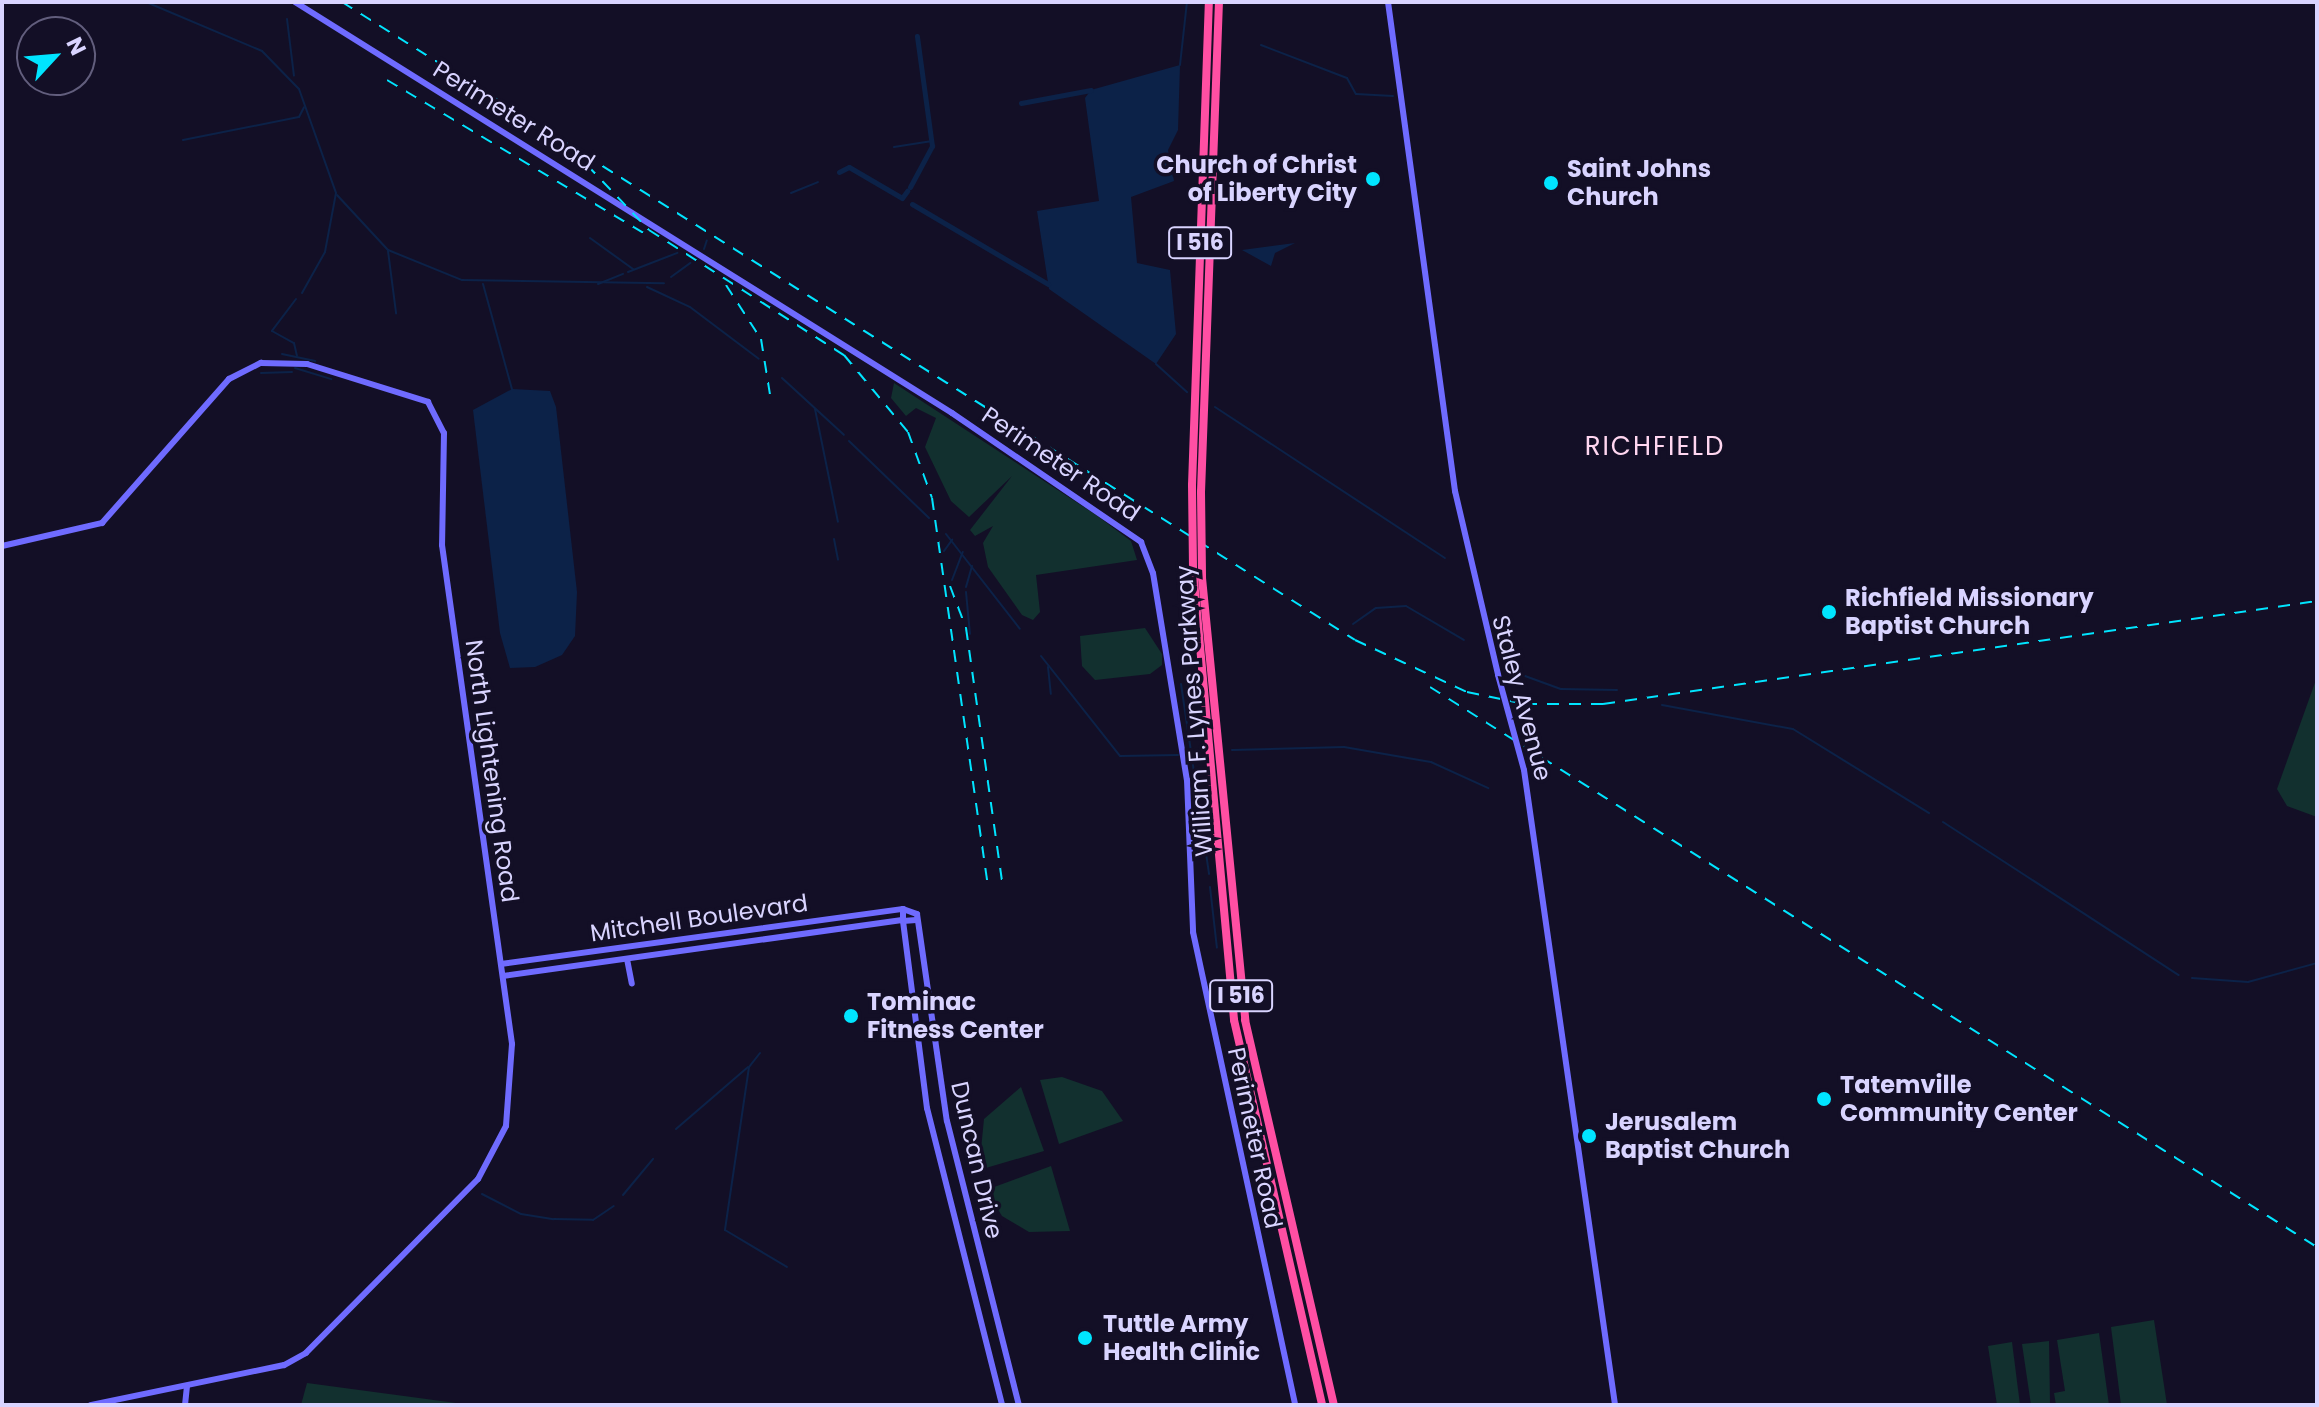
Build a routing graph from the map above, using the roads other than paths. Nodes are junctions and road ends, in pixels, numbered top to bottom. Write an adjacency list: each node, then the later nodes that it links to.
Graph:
1 (295, 2): 27 (street, Perimeter Road)
2 (1209, 2): 28 (highway, William F. Lynes Parkway / I 516, bridge)
3 (1219, 2): 29 (highway, William F. Lynes Parkway / I 516, bridge)
4 (1388, 2): 30 (street, Staley Avenue, bridge)
5 (2, 546): 13 (street, North Lightening Road)
6 (903, 909): 7 (street, Duncan Drive); 8 (street); 11 (street, Mitchell Boulevard)
7 (902, 920): 8 (street, Mitchell Boulevard); 9 (street, Mitchell Boulevard); 10 (street, Duncan Drive)
8 (916, 920): 17 (street, Duncan Drive)
9 (891, 921): 10 (street); 12 (street, Mitchell Boulevard)
10 (903, 935): 18 (street, Duncan Drive)
11 (547, 958): 13 (street, Mitchell Boulevard); 14 (street)
12 (627, 959): 14 (street, Mitchell Boulevard); 16 (street)
13 (501, 964): 15 (street, North Lightening Road)
14 (549, 969): 15 (street, Mitchell Boulevard)
15 (503, 976): 21 (street, North Lightening Road)
16 (632, 984)
17 (938, 1068): 18 (street); 19 (street, Duncan Drive)
18 (921, 1070): 20 (street, Duncan Drive)
19 (940, 1084): 20 (street); 26 (street, Duncan Drive)
20 (924, 1086): 25 (street, Duncan Drive)
21 (187, 1386): 22 (street, North Lightening Road); 24 (street)
22 (115, 1402): 23 (street, North Lightening Road)
23 (90, 1405)
24 (185, 1405)
25 (1002, 1405)
26 (1019, 1405)
27 (1295, 1405)
28 (1322, 1405)
29 (1334, 1405)
30 (1615, 1405)

